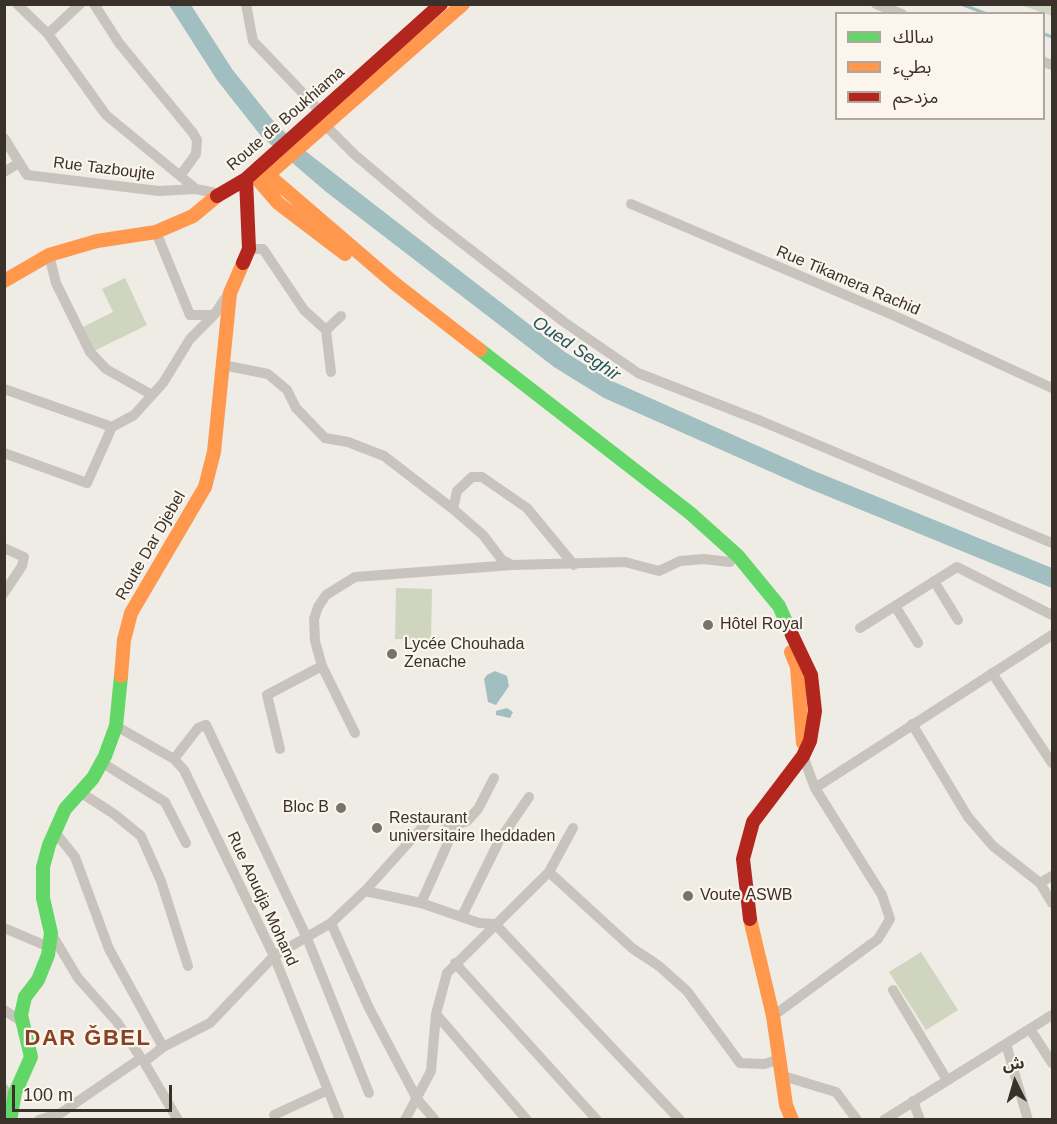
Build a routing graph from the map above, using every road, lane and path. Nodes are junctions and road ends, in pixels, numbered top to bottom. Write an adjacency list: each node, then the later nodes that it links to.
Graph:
1 (17, 4): 9 (street)
2 (80, 4): 9 (street)
3 (94, 4): 15 (street)
4 (246, 4): 10 (street)
5 (441, 4): 10 (street, Route de Boukhiama)
6 (463, 4): 10 (street, Route de Boukhiama)
7 (876, 4): 8 (street)
8 (897, 12)
9 (48, 34): 15 (street)
10 (319, 121): 14 (street, Route de Boukhiama); 35 (street)
11 (4, 138): 12 (street, Rue Tazboujte)
12 (19, 163): 13 (street); 16 (street, Rue Tazboujte)
13 (4, 172)
14 (261, 172): 17 (street, Route de Boukhiama); 20 (street, Route Dar Djebel); 37 (street); 54 (street)
15 (180, 177): 16 (street)
16 (196, 189): 17 (street, Rue Tazboujte)
17 (220, 194): 19 (street, Route de Boukhiama)
18 (631, 204): 29 (street, Rue Tikamera Rachid)
19 (156, 232): 21 (street, Route de Boukhiama); 24 (street)
20 (249, 249): 23 (street, Route Dar Djebel); 26 (street)
21 (49, 255): 22 (street, Route de Boukhiama); 31 (street)
22 (4, 280)
23 (230, 293): 24 (street); 27 (street, Route Dar Djebel)
24 (214, 315): 31 (street)
25 (341, 316): 26 (street)
26 (326, 330): 28 (street)
27 (222, 365): 34 (street); 51 (street, Route Dar Djebel)
28 (331, 372)
29 (1053, 388)
30 (4, 389): 32 (street)
31 (152, 395): 32 (street)
32 (112, 427): 33 (street)
33 (4, 453)
34 (453, 509): 38 (street); 39 (street)
35 (1053, 543)
36 (4, 548): 41 (street)
37 (730, 562): 38 (street); 54 (street)
38 (574, 565): 39 (street)
39 (512, 566): 48 (street)
40 (934, 582): 42 (street); 43 (street); 44 (street)
41 (4, 593)
42 (895, 606): 45 (street); 47 (street)
43 (1053, 615)
44 (958, 620)
45 (860, 628)
46 (1053, 635): 49 (street)
47 (918, 643)
48 (322, 666): 52 (street); 53 (street)
49 (992, 673): 50 (street); 57 (street)
50 (912, 724): 59 (street); 68 (street)
51 (116, 726): 55 (street, Rue Aoudja Mohand); 56 (street, Route Dar Djebel)
52 (355, 733)
53 (280, 749)
54 (803, 756): 59 (street); 85 (street)
55 (174, 759): 76 (street); 78 (street, Rue Aoudja Mohand)
56 (101, 762): 60 (street, Route Dar Djebel); 65 (street)
57 (1053, 763)
58 (494, 778): 62 (street)
59 (815, 788): 85 (street)
60 (80, 792): 64 (street, Route Dar Djebel); 80 (street)
61 (529, 797): 72 (street)
62 (456, 825): 69 (street); 70 (street)
63 (573, 828): 66 (street)
64 (55, 832): 77 (street, Route Dar Djebel); 89 (street)
65 (186, 843)
66 (549, 872): 74 (street); 90 (street)
67 (1053, 876): 68 (street)
68 (1040, 883): 71 (street)
69 (365, 891): 70 (street); 73 (street)
70 (421, 903): 72 (street)
71 (1053, 903)
72 (462, 916): 74 (street)
73 (331, 923): 76 (street); 98 (street)
74 (495, 924): 79 (street); 110 (street)
75 (4, 928): 77 (street)
76 (307, 938): 78 (street); 97 (street)
77 (50, 940): 86 (street); 91 (street)
78 (274, 956): 89 (street); 96 (street, Rue Aoudja Mohand)
79 (455, 963): 83 (street); 109 (street)
80 (188, 966)
81 (893, 990): 94 (street)
82 (4, 1010): 86 (street)
83 (436, 1014): 98 (street); 108 (street)
84 (1053, 1015): 87 (street)
85 (773, 1016): 90 (street)
86 (21, 1021): 100 (street)
87 (1030, 1029): 88 (street); 92 (street)
88 (1006, 1044): 94 (street); 115 (street)
89 (164, 1047): 91 (street)
90 (781, 1059): 93 (street)
91 (143, 1060): 102 (street); 104 (street)
92 (1053, 1063)
93 (783, 1076): 111 (street); 112 (street)
94 (947, 1080): 99 (street)
95 (4, 1089): 100 (street)
96 (328, 1090): 101 (street); 105 (street, Rue Aoudja Mohand)
97 (369, 1093)
98 (417, 1099): 106 (street); 107 (street)
99 (913, 1101): 113 (street); 114 (street)
100 (11, 1114)
101 (274, 1115)
102 (62, 1116): 103 (street)
103 (39, 1119)
104 (178, 1119)
105 (340, 1119)
106 (405, 1119)
107 (435, 1119)
108 (527, 1119)
109 (597, 1119)
110 (681, 1119)
111 (792, 1119)
112 (857, 1119)
113 (884, 1119)
114 (920, 1119)
115 (1028, 1119)

